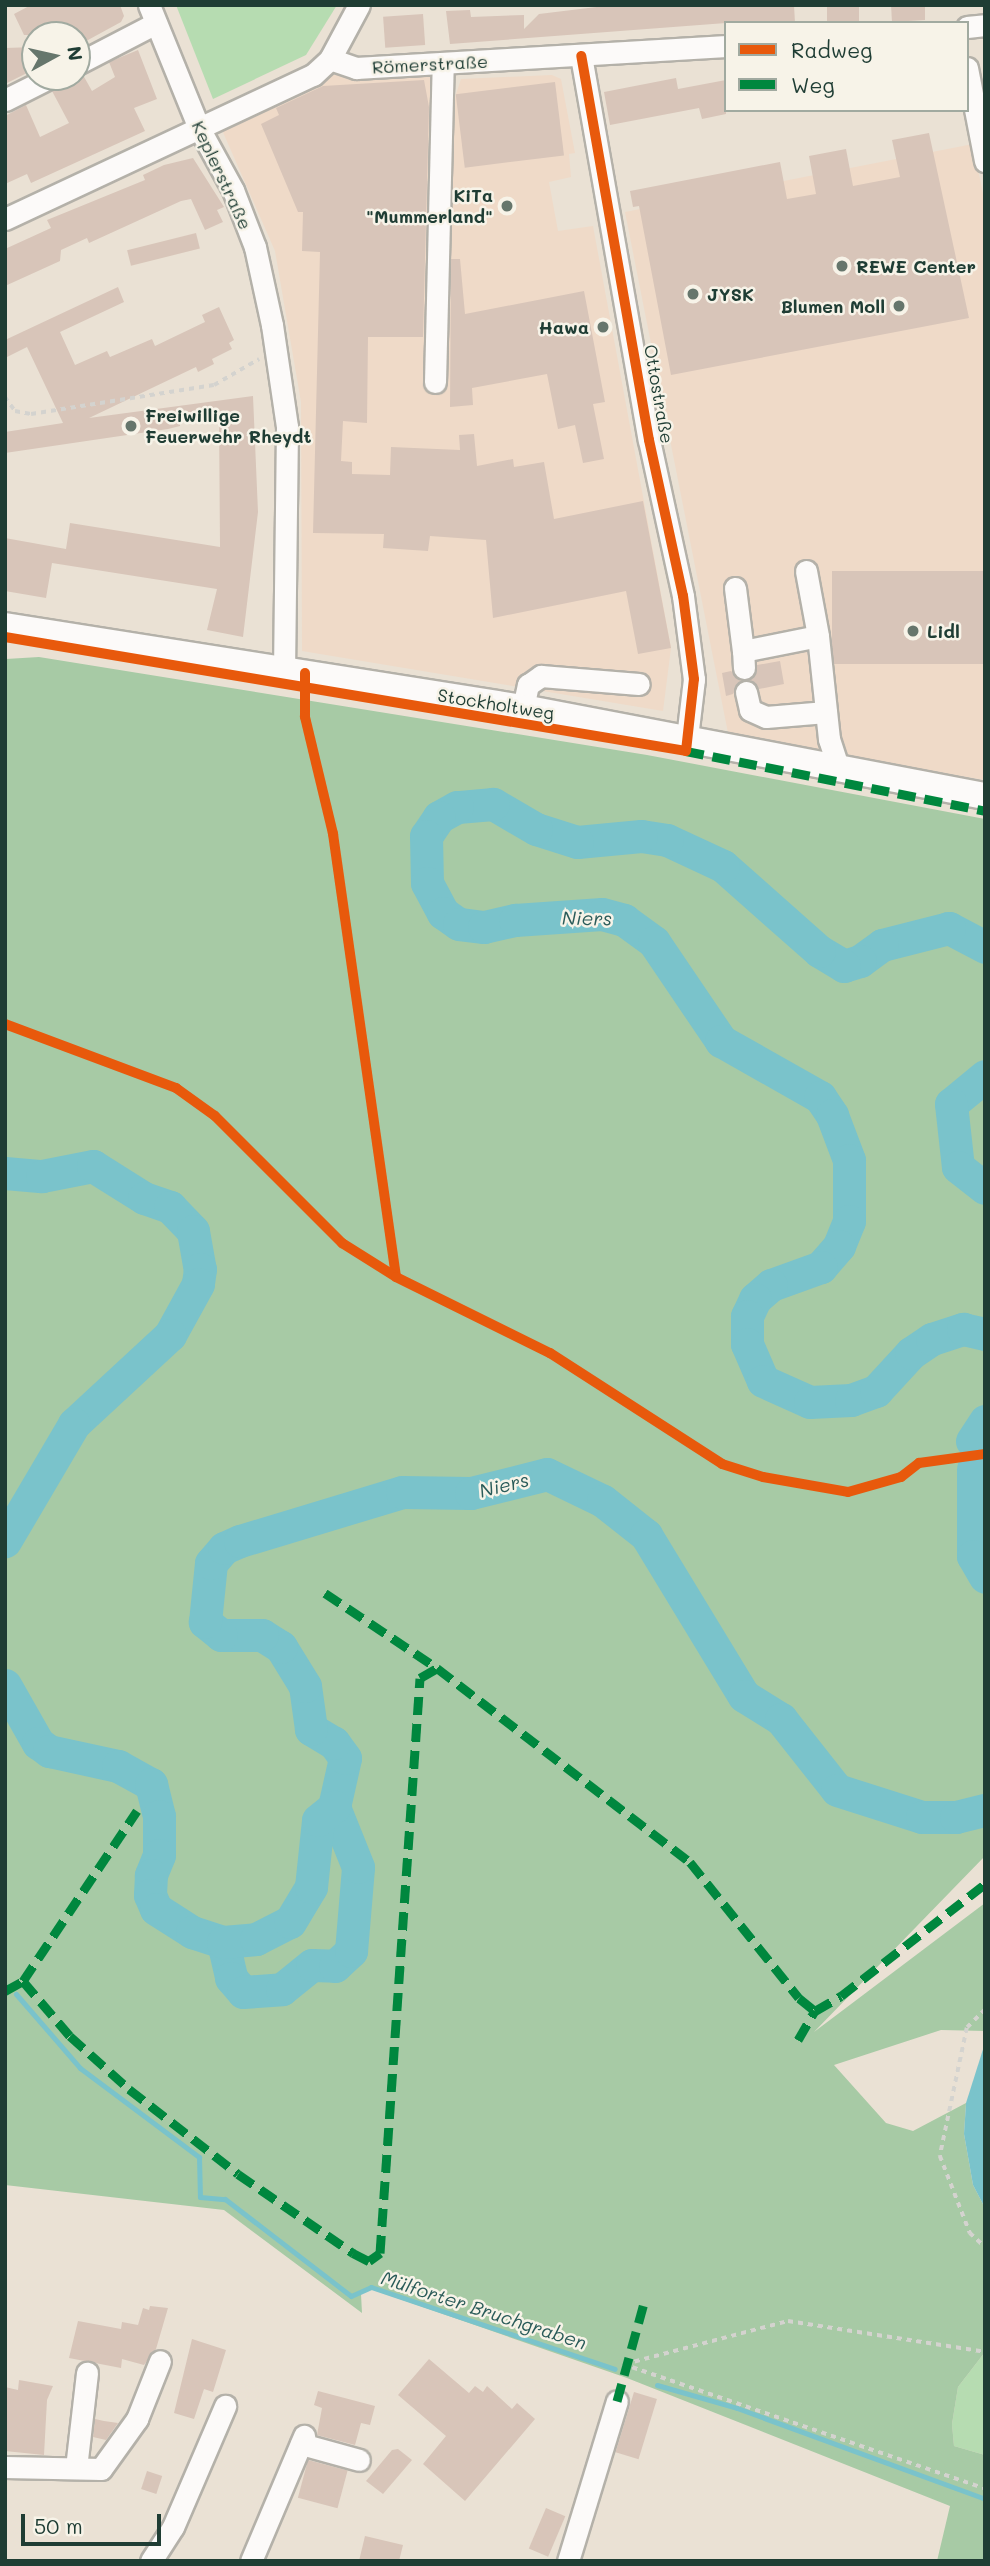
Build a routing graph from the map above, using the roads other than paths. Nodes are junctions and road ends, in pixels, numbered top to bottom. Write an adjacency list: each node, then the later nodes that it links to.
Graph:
1 (359, 5): 6 (street)
2 (152, 14): 4 (street); 11 (street, Keplerstraße)
3 (724, 46): 5 (street, Römerstraße)
4 (91, 55)
5 (581, 56): 7 (street, Römerstraße); 24 (street, Ottostraße)
6 (330, 59): 7 (street, Römerstraße); 11 (street)
7 (443, 64): 14 (street)
8 (969, 78): 12 (street)
9 (23, 91): 10 (street)
10 (5, 100)
11 (199, 128): 13 (street); 19 (street, Keplerstraße)
12 (985, 161)
13 (5, 219)
14 (435, 382)
15 (806, 571): 18 (street)
16 (735, 588): 18 (street)
17 (5, 625): 19 (main road, Stockholtweg)
18 (818, 636): 23 (street)
19 (284, 669): 22 (main road, Stockholtweg)
20 (639, 684): 22 (street)
21 (746, 692): 23 (street)
22 (523, 708): 24 (main road, Stockholtweg)
23 (826, 712): 25 (street)
24 (687, 738): 25 (main road, Stockholtweg)
25 (837, 764): 26 (main road, Stockholtweg)
26 (985, 796)
27 (160, 2361): 33 (street)
28 (87, 2373): 33 (street)
29 (617, 2401): 36 (street)
30 (225, 2406): 34 (street)
31 (359, 2460): 35 (street)
32 (5, 2467): 33 (street)
33 (76, 2469)
34 (151, 2561)
35 (251, 2561)
36 (568, 2561)

